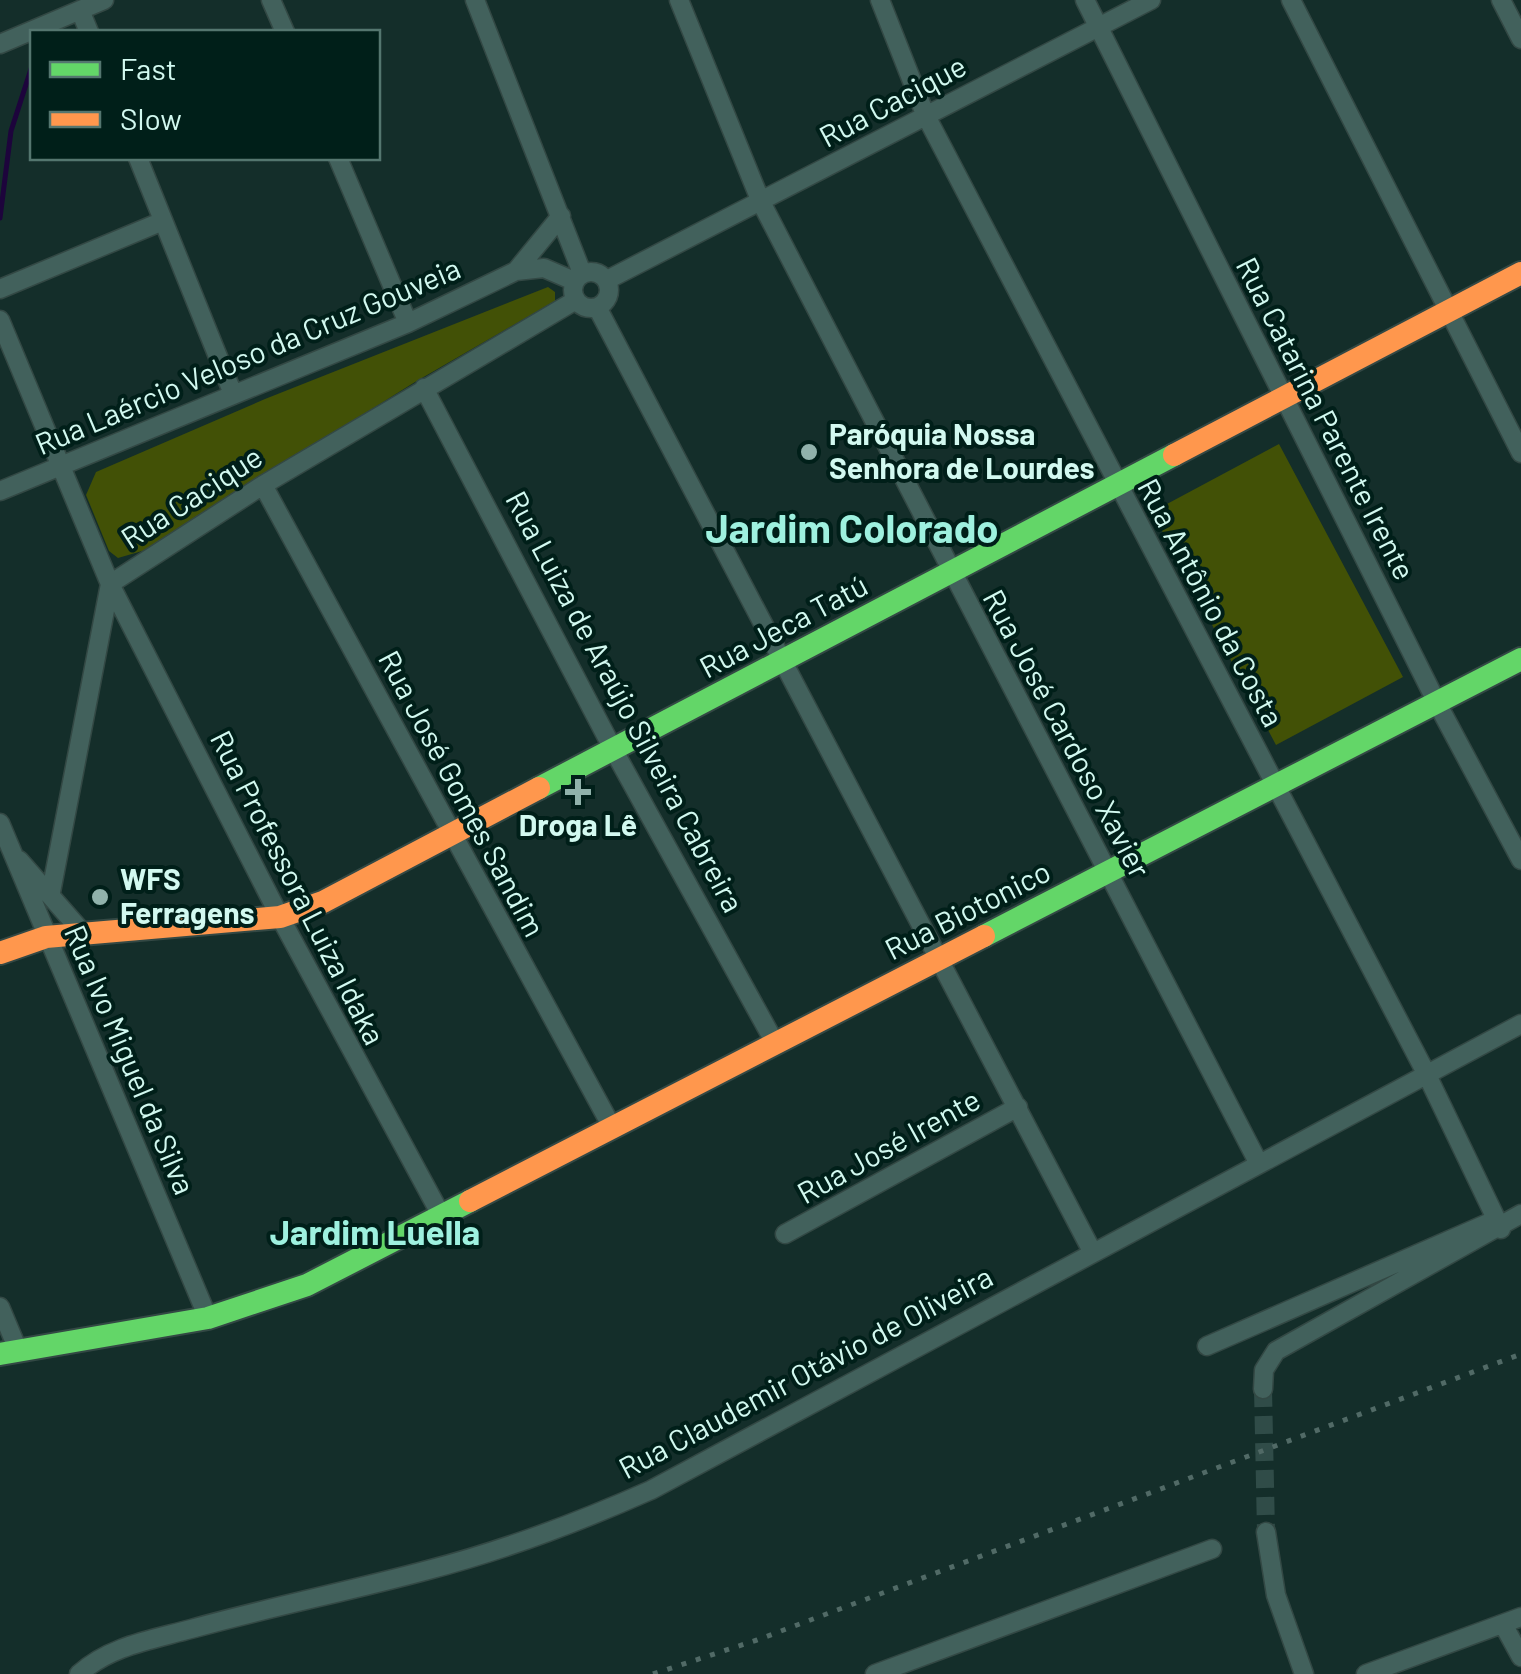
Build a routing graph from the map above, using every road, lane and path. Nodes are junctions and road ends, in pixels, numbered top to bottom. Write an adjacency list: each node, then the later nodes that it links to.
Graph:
1 (104, 0): 10 (street)
2 (271, 0): 14 (street)
3 (679, 0): 21 (street, Rua José Cardoso Xavier)
4 (880, 0): 18 (street, Rua Antônio da Costa)
5 (1085, 0): 11 (street, Rua Catarina Parente Irente)
6 (1151, 0): 11 (street, Rua Cacique)
7 (1291, 0): 30 (street)
8 (1501, 0): 16 (street)
9 (477, 1): 22 (street)
10 (80, 10): 12 (street); 13 (street)
11 (1096, 28): 18 (street, Rua Cacique); 36 (street, Rua Catarina Parente Irente)
12 (33, 30)
13 (88, 30)
14 (284, 30)
15 (30, 31): 17 (street)
16 (1521, 39)
17 (0, 44)
18 (925, 114): 21 (street, Rua Cacique); 40 (street, Rua Antônio da Costa)
19 (139, 160): 23 (street)
20 (339, 160): 32 (street)
21 (761, 202): 26 (street, Rua Cacique); 42 (street, Rua José Cardoso Xavier)
22 (561, 216): 24 (street, Rua Laércio Veloso da Cruz Gouveia); 27 (street)
23 (163, 221): 28 (street); 35 (street)
24 (516, 271): 27 (street); 32 (street, Rua Laércio Veloso da Cruz Gouveia)
25 (1521, 273): 30 (street, Rua Jeca Tatú)
26 (606, 280): 27 (street); 29 (street)
27 (577, 285): 29 (street); 34 (street, Rua Cacique)
28 (0, 289)
29 (597, 307): 45 (street)
30 (1446, 312): 36 (street, Rua Jeca Tatú); 37 (street)
31 (0, 320): 33 (street, Rua Professora Luiza Idaka)
32 (408, 323): 35 (street, Rua Laércio Veloso da Cruz Gouveia)
33 (6, 358): 38 (street, Rua Professora Luiza Idaka)
34 (424, 388): 39 (street, Rua Cacique); 47 (street, Rua Luiza de Araújo Silveira Cabreira)
35 (232, 394): 38 (street, Rua Laércio Veloso da Cruz Gouveia)
36 (1284, 398): 40 (street, Rua Jeca Tatú); 46 (street, Rua Catarina Parente Irente)
37 (1521, 453)
38 (58, 466): 41 (street, Rua Laércio Veloso da Cruz Gouveia); 43 (street, Rua Professora Luiza Idaka)
39 (263, 484): 43 (street, Rua Cacique); 50 (street, Rua José Gomes Sandim)
40 (1117, 485): 42 (street, Rua Jeca Tatú); 48 (street, Rua Antônio da Costa)
41 (0, 491)
42 (950, 572): 45 (street, Rua Jeca Tatú); 53 (street, Rua José Cardoso Xavier)
43 (110, 584): 54 (street, Rua Cacique); 55 (street, Rua Professora Luiza Idaka)
44 (1521, 659): 46 (street, Rua Biotonico)
45 (781, 665): 47 (street, Rua Jeca Tatú); 59 (street)
46 (1437, 703): 48 (street, Rua Biotonico); 52 (street, Rua Catarina Parente Irente)
47 (613, 749): 50 (street, Rua Jeca Tatú); 61 (street, Rua Luiza de Araújo Silveira Cabreira)
48 (1276, 785): 53 (street, Rua Biotonico); 62 (street, Rua Antônio da Costa)
49 (0, 822): 51 (street, Rua Ivo Miguel da Silva)
50 (452, 837): 55 (street, Rua Jeca Tatú); 64 (street, Rua José Gomes Sandim)
51 (12, 852): 54 (street); 57 (street, Rua Ivo Miguel da Silva)
52 (1521, 860)
53 (1107, 874): 59 (street, Rua Biotonico); 65 (street, Rua José Cardoso Xavier)
54 (50, 892): 56 (street)
55 (280, 917): 56 (street, Rua Jeca Tatú); 67 (street, Rua Professora Luiza Idaka)
56 (84, 933): 57 (street, Rua Jeca Tatú)
57 (46, 937): 58 (street, Rua Jeca Tatú); 72 (street, Rua Ivo Miguel da Silva)
58 (0, 953)
59 (940, 958): 61 (street, Rua Biotonico); 63 (street)
60 (1521, 1024): 62 (street, Rua Claudemir Otávio de Oliveira)
61 (775, 1042): 64 (street, Rua Biotonico)
62 (1427, 1075): 65 (street, Rua Claudemir Otávio de Oliveira); 68 (street, Rua Antônio da Costa)
63 (1018, 1108): 69 (street, Rua José Irente); 70 (street)
64 (613, 1129): 67 (street, Rua Biotonico)
65 (1259, 1164): 70 (street, Rua Claudemir Otávio de Oliveira)
66 (1521, 1214): 68 (street)
67 (441, 1216): 72 (street, Rua Biotonico)
68 (1498, 1224): 73 (street); 75 (street)
69 (786, 1234)
70 (1093, 1253): 80 (street, Rua Claudemir Otávio de Oliveira)
71 (0, 1306): 74 (street)
72 (208, 1318): 74 (street, Rua Biotonico)
73 (1207, 1346)
74 (9, 1352)
75 (1263, 1389)
76 (1266, 1532): 82 (street)
77 (1212, 1549): 81 (street)
78 (1512, 1620): 79 (street); 83 (street)
79 (1521, 1657)
80 (79, 1674)
81 (875, 1674)
82 (1304, 1674)
83 (1366, 1674)

